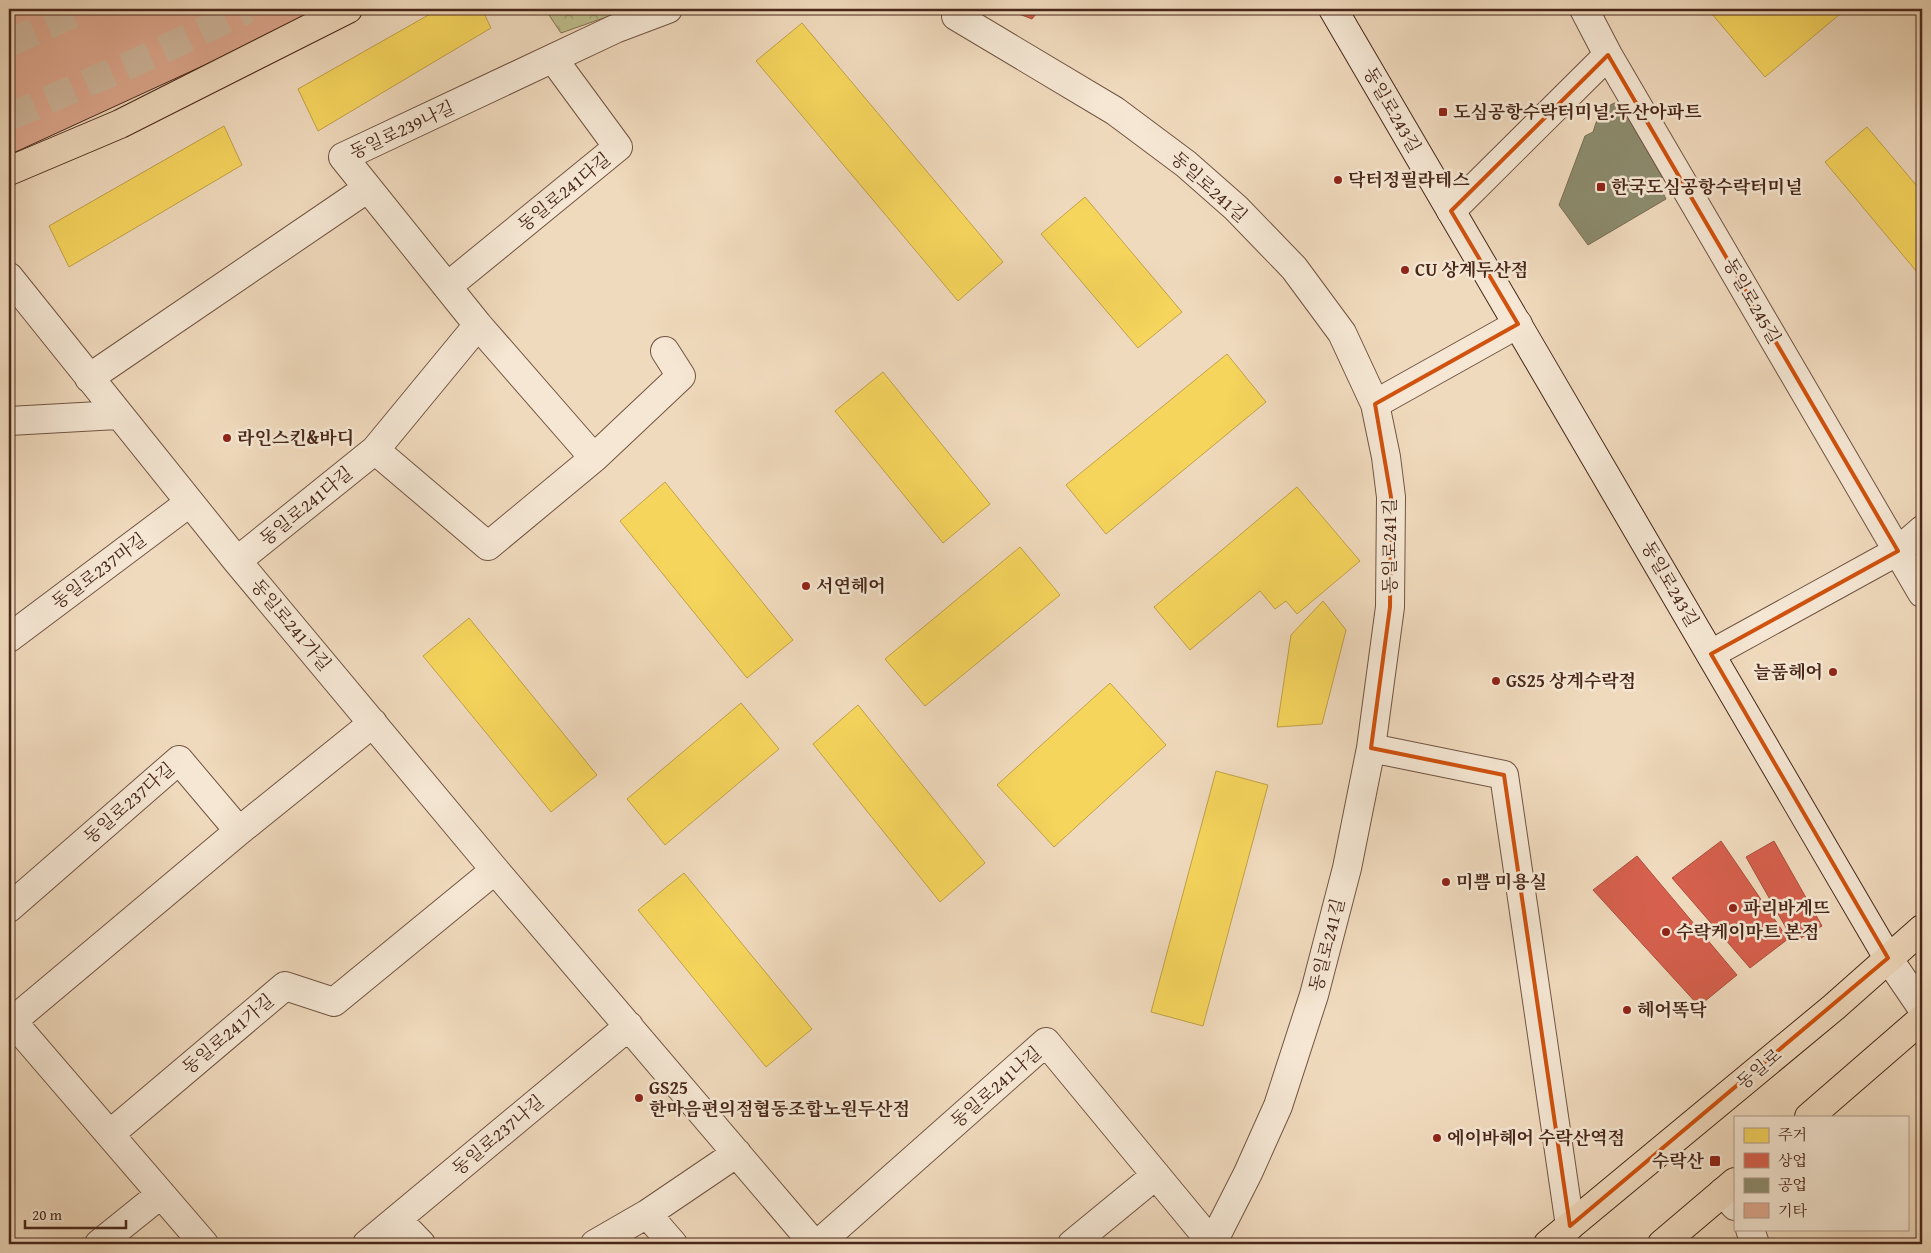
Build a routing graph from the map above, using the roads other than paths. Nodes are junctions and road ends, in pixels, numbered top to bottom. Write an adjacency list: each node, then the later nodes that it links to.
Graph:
1 (348, 9): 8 (main road)
2 (668, 9): 7 (street, 동일로239나길)
3 (1334, 9): 10 (street, 동일로243길)
4 (1584, 9): 6 (street, 동일로245길)
5 (948, 11): 17 (street, 동일로241길)
6 (1608, 55): 10 (street); 24 (street, 동일로245길)
7 (554, 60): 9 (street, 동일로239나길); 12 (street, 동일로241다길)
8 (9, 171)
9 (368, 188): 12 (street); 16 (street)
10 (1451, 211): 13 (street, 동일로243길)
11 (9, 277): 16 (street, 동일로241가길)
12 (448, 286): 14 (street)
13 (1518, 324): 17 (street); 28 (street, 동일로243길)
14 (478, 325): 20 (street, 동일로241다길); 21 (street)
15 (665, 351): 21 (street)
16 (89, 378): 18 (street, 동일로241가길)
17 (1375, 404): 30 (street, 동일로241길)
18 (117, 415): 19 (street); 22 (street, 동일로241가길)
19 (9, 421)
20 (375, 450): 21 (street); 25 (street, 동일로241다길)
21 (594, 458)
22 (189, 503): 25 (street, 동일로241가길); 27 (street, 동일로237마길)
23 (1922, 530): 24 (street)
24 (1898, 551): 26 (street, 동일로245길); 28 (street)
25 (237, 561): 29 (street, 동일로241가길)
26 (1922, 593)
27 (9, 638)
28 (1711, 654): 35 (street, 동일로243길)
29 (373, 723): 31 (street); 32 (street, 동일로241가길)
30 (1370, 748): 48 (street); 58 (street, 동일로241길)
31 (239, 831): 33 (street, 동일로237다길); 38 (street)
32 (495, 870): 39 (street, 동일로241가길); 41 (street, 동일로241가길)
33 (9, 908)
34 (1922, 929): 35 (main road, 동일로)
35 (1888, 958): 36 (street, 동일로243길); 48 (main road, 동일로)
36 (1922, 1008)
37 (1922, 1019): 40 (main road)
38 (10, 1022): 41 (street)
39 (629, 1026): 42 (street, 동일로241가길); 47 (street, 동일로237나길)
40 (1810, 1116)
41 (110, 1134): 45 (street)
42 (738, 1153): 46 (street); 56 (street, 동일로241가길)
43 (1156, 1175): 56 (street, 동일로241나길); 57 (street); 58 (street, 동일로241나길)
44 (1731, 1193): 60 (main road)
45 (161, 1194): 50 (street); 51 (street)
46 (647, 1214): 54 (street); 55 (street)
47 (397, 1219): 52 (street, 동일로237나길); 53 (street)
48 (1570, 1226): 59 (main road, 동일로)
49 (1750, 1230): 61 (street)
50 (100, 1244)
51 (204, 1244)
52 (367, 1244)
53 (421, 1244)
54 (595, 1244)
55 (672, 1244)
56 (816, 1244)
57 (1072, 1244)
58 (1212, 1244)
59 (1548, 1244)
60 (1662, 1244)
61 (1755, 1244)

